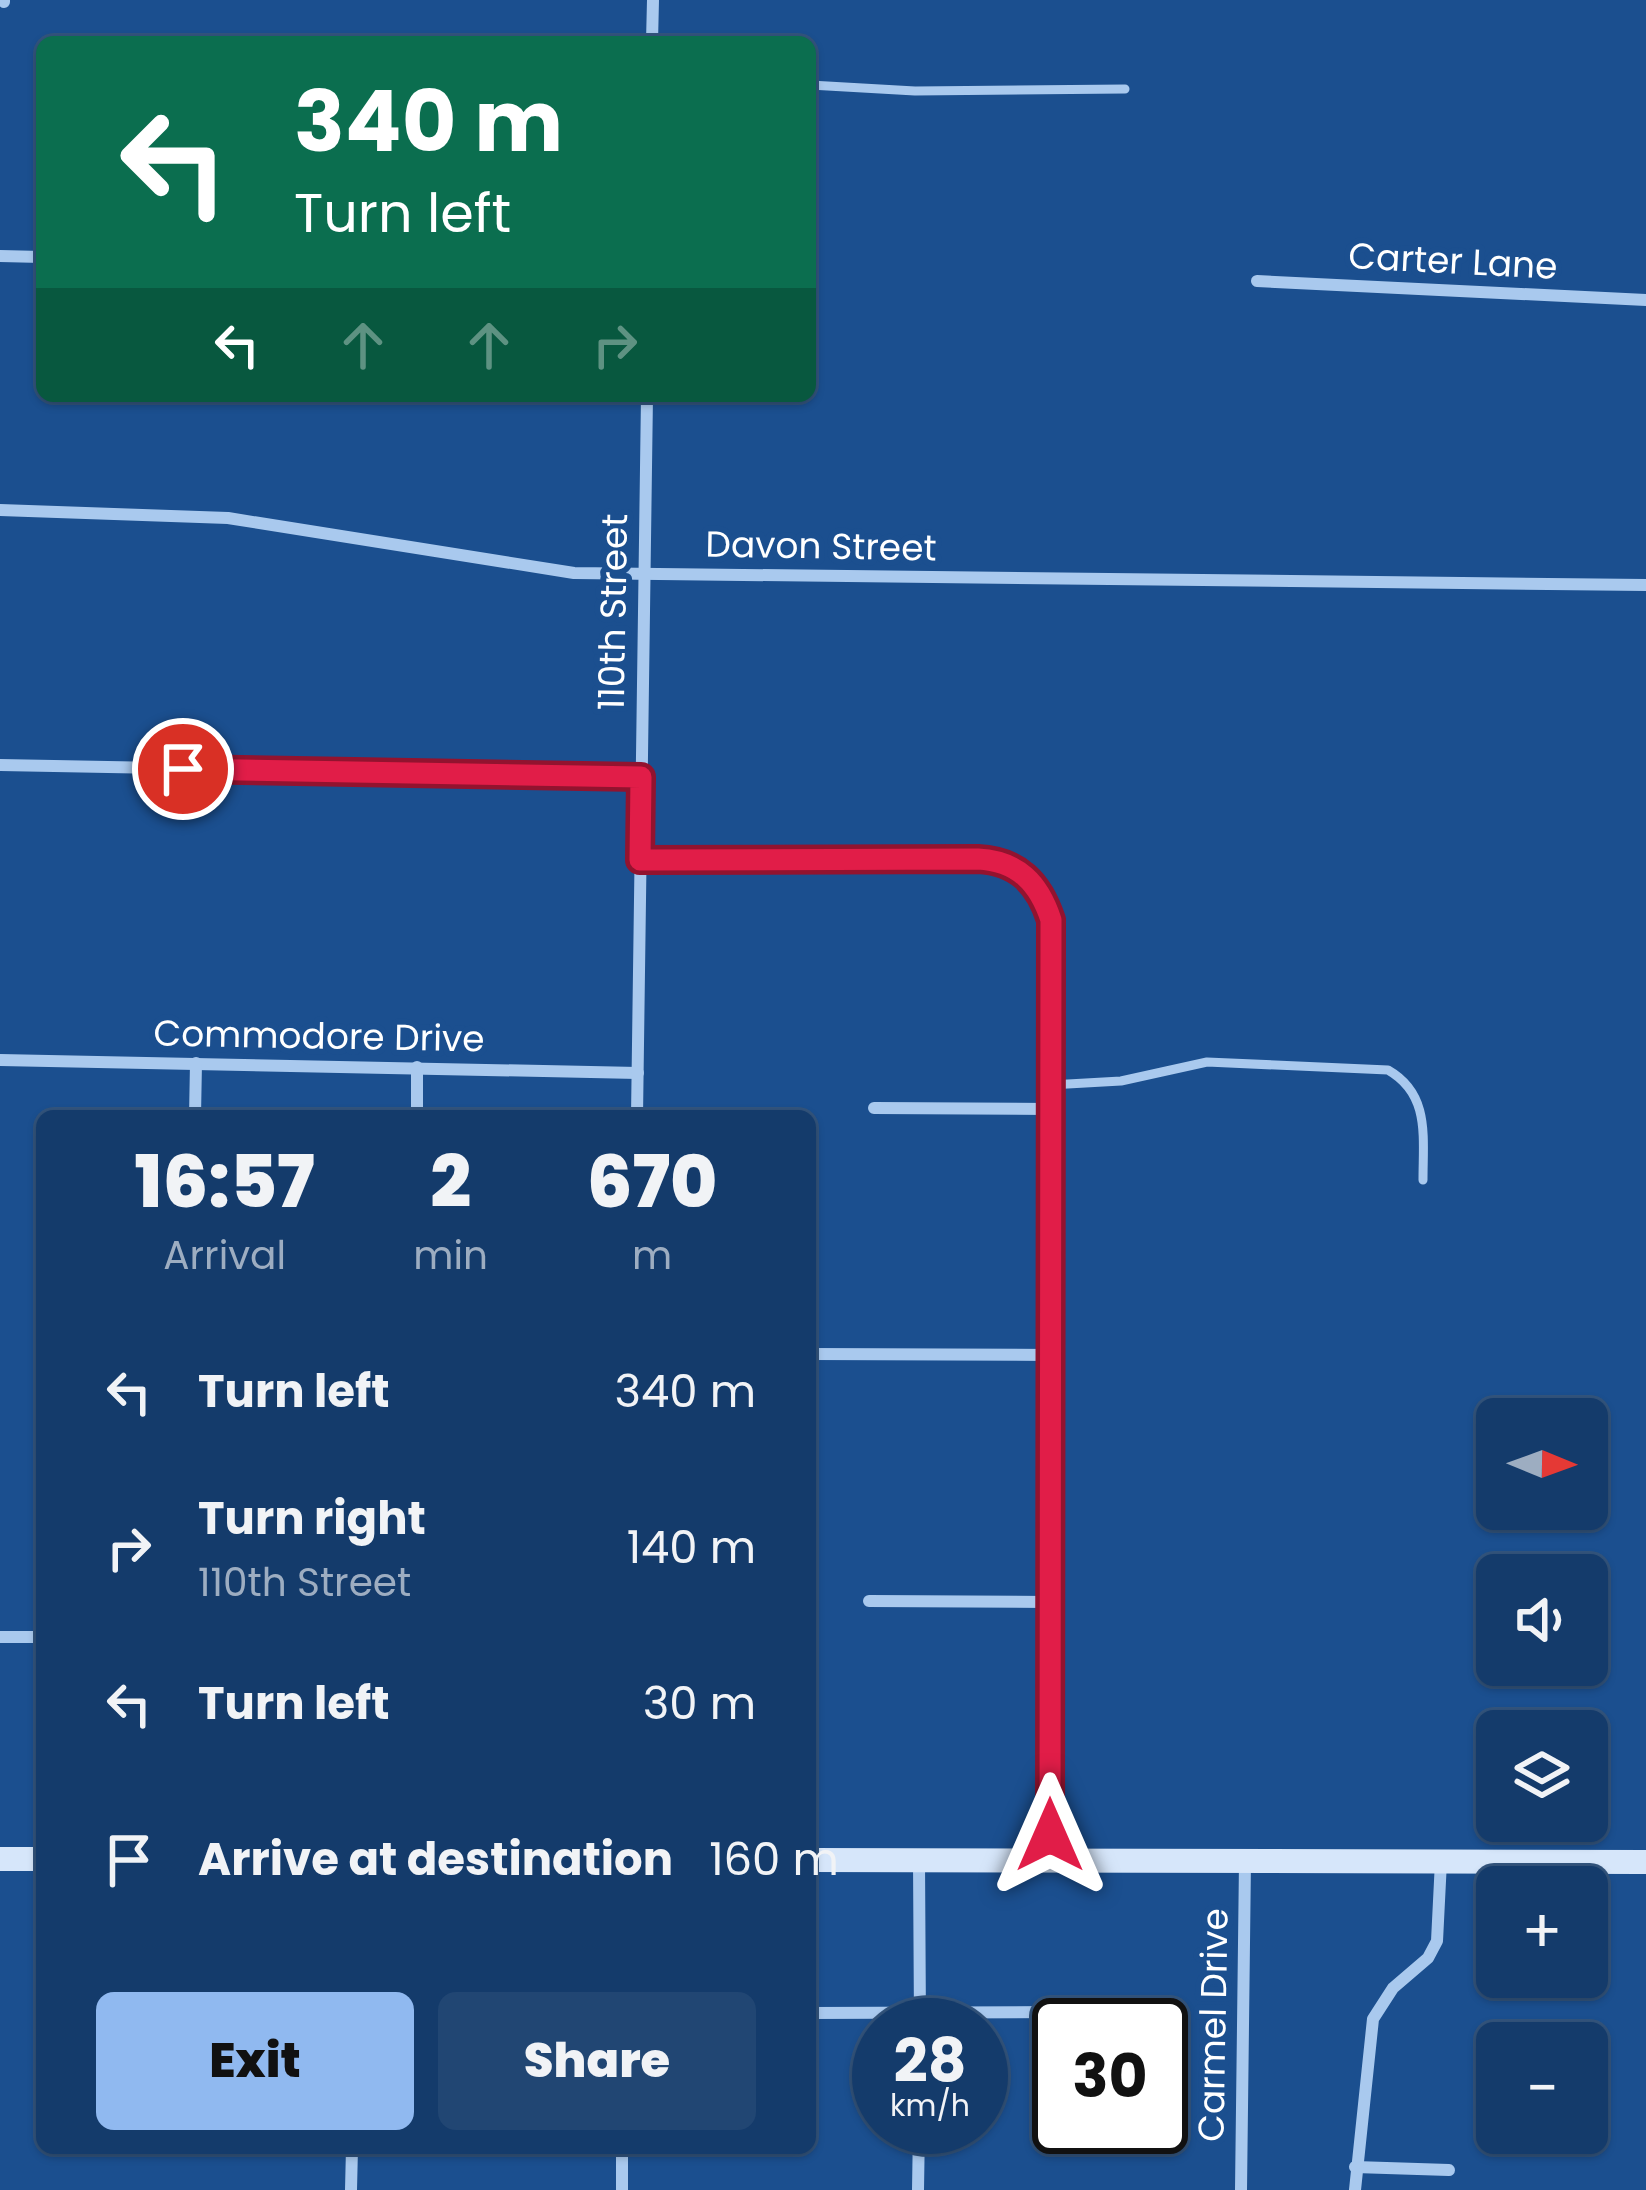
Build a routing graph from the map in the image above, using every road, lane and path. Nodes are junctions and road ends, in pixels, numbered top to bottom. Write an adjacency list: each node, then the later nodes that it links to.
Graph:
1 (653, 0): 2 (street)
2 (652, 36)
3 (816, 85): 4 (lane)
4 (1125, 89)
5 (0, 256): 6 (street)
6 (36, 257)
7 (1257, 281): 8 (street, Carter Lane)
8 (1646, 300)
9 (647, 402): 11 (street, 110th Street)
10 (0, 510): 11 (street, Davon Street)
11 (644, 574): 12 (street, Davon Street); 14 (street, 110th Street)
12 (1646, 585)
13 (0, 765): 14 (street)
14 (641, 777): 15 (street, 110th Street)
15 (640, 860): 19 (street, 110th Street); 20 (street)
16 (0, 1060): 17 (street, Commodore Drive)
17 (196, 1063): 18 (street, Commodore Drive); 23 (street)
18 (417, 1067): 19 (street, Commodore Drive); 24 (street)
19 (638, 1073): 25 (street, 110th Street)
20 (1050, 1085): 22 (street); 26 (lane)
21 (874, 1108): 22 (street)
22 (1050, 1109): 28 (street)
23 (195, 1110)
24 (416, 1110)
25 (637, 1110)
26 (1423, 1180)
27 (816, 1354): 28 (street)
28 (1051, 1354): 30 (street)
29 (869, 1601): 30 (street)
30 (1050, 1602): 37 (street)
31 (0, 1637): 32 (street)
32 (36, 1637)
33 (0, 1859): 34 (street)
34 (36, 1859)
35 (816, 1860): 36 (street)
36 (919, 1860): 37 (street); 41 (street)
37 (1050, 1861): 38 (street)
38 (1245, 1861): 39 (street); 52 (street, Carmel Drive)
39 (1441, 1862): 40 (street); 47 (street)
40 (1646, 1862)
41 (920, 1998)
42 (816, 2013): 43 (street)
43 (852, 2015)
44 (352, 2154): 49 (street)
45 (622, 2154): 50 (street)
46 (919, 2154): 51 (street)
47 (1355, 2167): 48 (street); 53 (street)
48 (1449, 2170)
49 (350, 2190)
50 (622, 2190)
51 (918, 2190)
52 (1241, 2190)
53 (1355, 2190)

